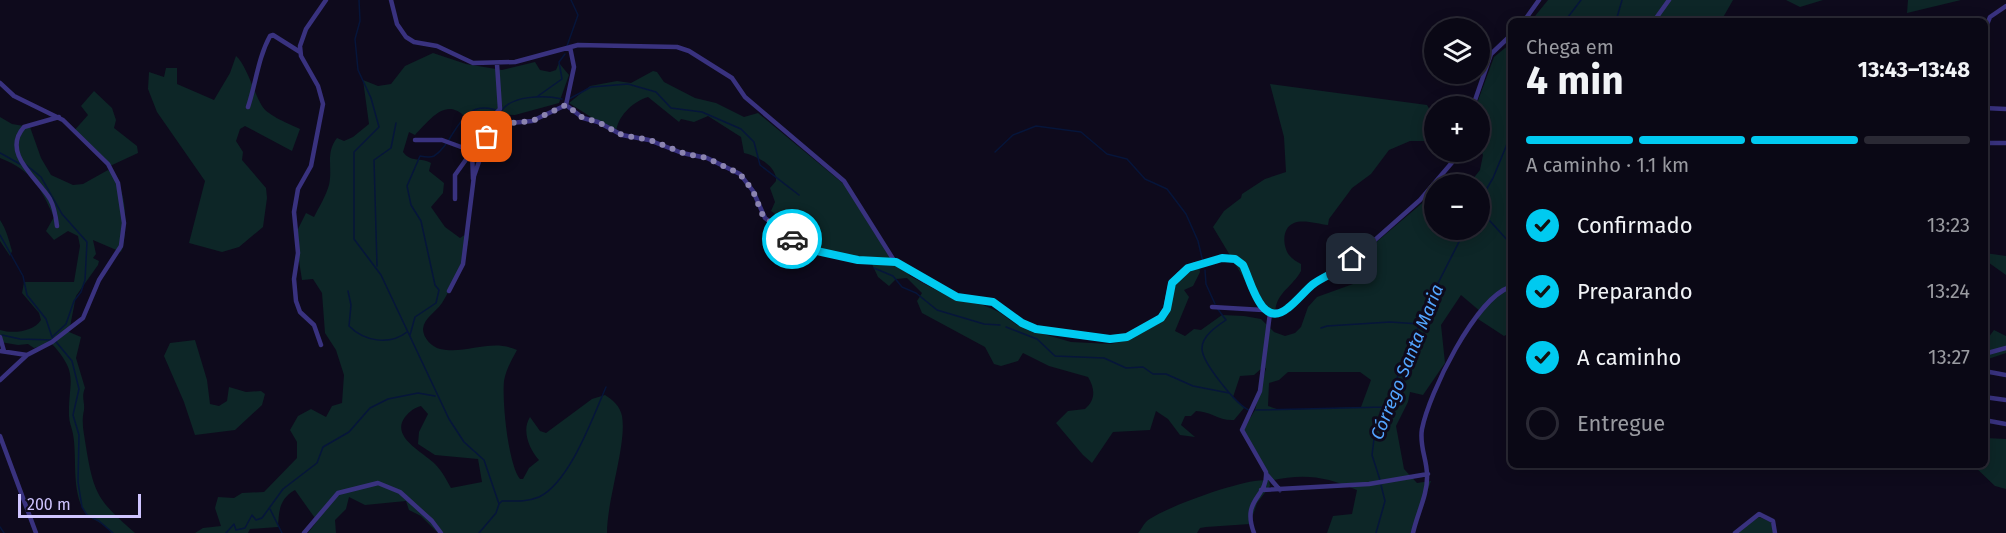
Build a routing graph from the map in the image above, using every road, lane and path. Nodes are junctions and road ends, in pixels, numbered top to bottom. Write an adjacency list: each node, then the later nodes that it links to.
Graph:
1 (326, 0): 11 (street)
2 (391, 0): 12 (street)
3 (1539, 0): 6 (street)
4 (1669, 0): 7 (street)
5 (2006, 6): 8 (street)
6 (1526, 18)
7 (1656, 18)
8 (1988, 22)
9 (1508, 38): 14 (street)
10 (570, 47): 12 (street); 15 (street); 28 (street)
11 (300, 52): 16 (street); 34 (street)
12 (497, 64): 23 (street)
13 (0, 84): 19 (street)
14 (1476, 96)
15 (566, 105): 25 (street); 28 (street)
16 (249, 107)
17 (1988, 108): 18 (street)
18 (2006, 109)
19 (58, 117): 27 (street); 38 (street)
20 (415, 140): 23 (street)
21 (1988, 143): 22 (street)
22 (2006, 144)
23 (472, 151): 25 (street); 26 (street)
24 (1452, 162): 32 (street)
25 (473, 181): 30 (street)
26 (455, 199)
27 (57, 226)
28 (896, 262): 32 (street)
29 (1508, 288): 47 (street)
30 (449, 291)
31 (1212, 307): 32 (street)
32 (1269, 312): 48 (street)
33 (0, 337): 36 (street)
34 (321, 345)
35 (2006, 348): 37 (street)
36 (2, 351): 38 (street)
37 (1988, 353)
38 (27, 355): 41 (street)
39 (1988, 372): 40 (street)
40 (2006, 375)
41 (0, 380)
42 (1988, 398): 43 (street)
43 (2006, 400)
44 (1988, 421): 45 (street)
45 (2006, 424)
46 (0, 436): 51 (street)
47 (1428, 474): 50 (street); 55 (street)
48 (1267, 475): 49 (street); 50 (street)
49 (1261, 490): 50 (street); 54 (street)
50 (1280, 490)
51 (36, 533)
52 (304, 533): 53 (street)
53 (441, 533)
54 (1254, 533)
55 (1413, 533)
56 (1735, 533): 57 (street)
57 (1775, 533)

